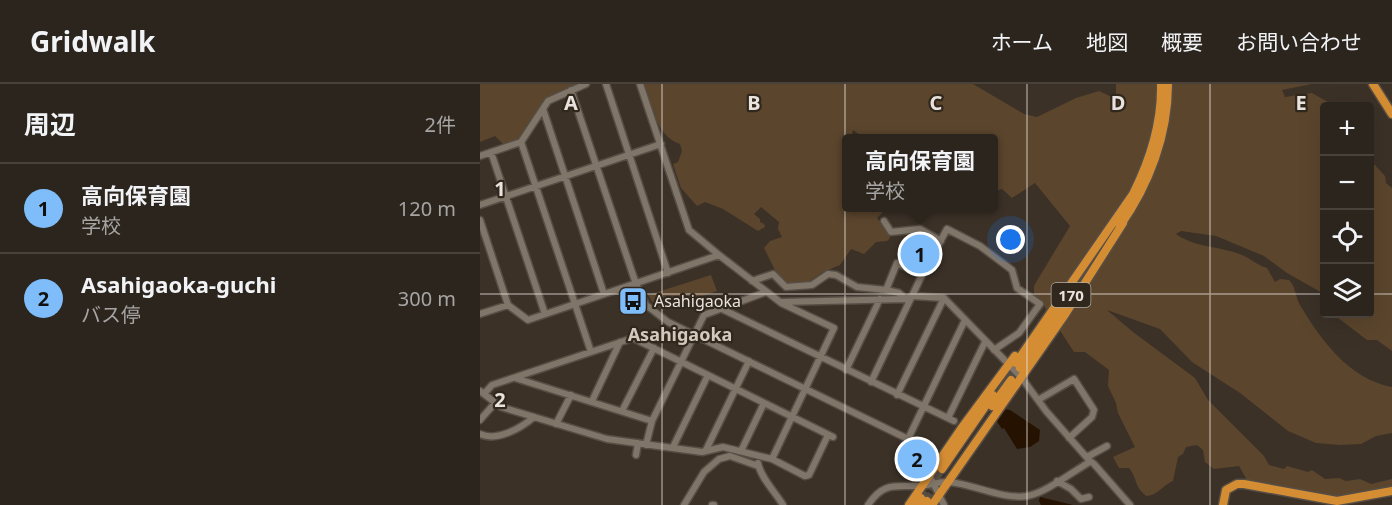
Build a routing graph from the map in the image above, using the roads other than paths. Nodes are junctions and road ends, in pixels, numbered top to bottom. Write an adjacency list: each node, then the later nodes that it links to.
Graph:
1 (586, 84): 7 (street)
2 (606, 84): 13 (street)
3 (640, 84): 11 (street)
4 (1161, 84): 50 (highway)
5 (1168, 84): 50 (highway)
6 (1373, 84): 9 (highway)
7 (571, 90): 8 (street); 15 (street)
8 (543, 109): 10 (street); 16 (street)
9 (1392, 114)
10 (521, 141): 12 (street); 17 (street)
11 (661, 144): 13 (street); 23 (street)
12 (491, 152): 14 (street); 18 (street)
13 (629, 155): 15 (street); 24 (street)
14 (480, 156)
15 (598, 166): 16 (street); 27 (street)
16 (565, 177): 17 (street); 30 (street)
17 (536, 186): 18 (street); 35 (street)
18 (506, 196): 19 (street); 39 (street)
19 (480, 205)
20 (480, 220): 36 (street)
21 (884, 221): 22 (street)
22 (941, 241): 25 (street); 45 (street)
23 (719, 255): 24 (street); 26 (street)
24 (668, 273): 27 (street)
25 (922, 275): 28 (street); 31 (street)
26 (752, 281): 28 (street); 29 (street)
27 (636, 284): 30 (street); 41 (street)
28 (886, 290): 31 (street)
29 (766, 292): 34 (street); 37 (street)
30 (604, 294): 35 (street)
31 (909, 298): 32 (street); 33 (street); 55 (street)
32 (944, 298): 40 (street); 60 (street)
33 (880, 299): 34 (street); 51 (street)
34 (780, 302): 47 (street)
35 (575, 304): 39 (street); 46 (street)
36 (508, 305): 38 (street); 39 (street)
37 (722, 309): 41 (street); 47 (street)
38 (480, 314)
39 (545, 314)
40 (965, 320): 43 (street); 65 (street)
41 (695, 334): 48 (street); 49 (street)
42 (620, 342): 44 (street); 46 (street); 62 (street)
43 (985, 342): 45 (street); 65 (street)
44 (654, 348): 49 (street); 66 (street)
45 (994, 350): 50 (street)
46 (591, 352): 53 (street)
47 (821, 358): 51 (street); 56 (street)
48 (749, 361): 56 (street); 57 (street)
49 (681, 362): 52 (street); 70 (street)
50 (1016, 368): 61 (street); 87 (highway); 89 (highway)
51 (846, 370): 55 (street)
52 (708, 375): 57 (street); 77 (street)
53 (514, 378): 58 (street); 59 (street)
54 (1009, 378): 86 (highway)
55 (871, 382): 60 (street)
56 (806, 388): 67 (street); 74 (street)
57 (736, 389): 64 (street); 79 (street)
58 (482, 392): 63 (street)
59 (571, 395): 62 (street); 71 (street)
60 (897, 395): 65 (street)
61 (1038, 400): 73 (street); 73 (street)
62 (592, 401): 66 (street)
63 (495, 403): 68 (street); 69 (street)
64 (764, 403): 67 (street); 80 (street)
65 (922, 406): 74 (street)
66 (622, 411): 70 (street)
67 (792, 416): 83 (street); 83 (street)
68 (534, 417): 71 (street); 72 (street)
69 (480, 420)
70 (652, 421): 76 (street)
71 (556, 424): 75 (street)
72 (480, 434)
73 (1069, 438): 84 (street)
74 (908, 439): 87 (street)
75 (638, 443): 76 (street); 81 (street)
76 (646, 445): 77 (street)
77 (673, 447): 79 (street)
78 (1107, 447): 84 (street)
79 (706, 450): 80 (street)
80 (741, 451): 82 (street)
81 (636, 455)
82 (762, 457): 83 (street); 85 (street)
83 (772, 459)
84 (1088, 459): 88 (street); 100 (street)
85 (758, 466): 95 (street); 96 (street)
86 (944, 470)
87 (932, 480): 89 (street); 90 (highway); 92 (street)
88 (1057, 481): 89 (street); 93 (street)
89 (948, 482): 92 (highway)
90 (922, 486): 97 (street); 98 (highway)
91 (1392, 491): 101 (highway)
92 (939, 495): 94 (highway); 99 (street)
93 (1089, 497)
94 (924, 503)
95 (684, 505)
96 (783, 505)
97 (868, 505)
98 (909, 505)
99 (944, 505)
100 (1130, 505)
101 (1223, 505)

